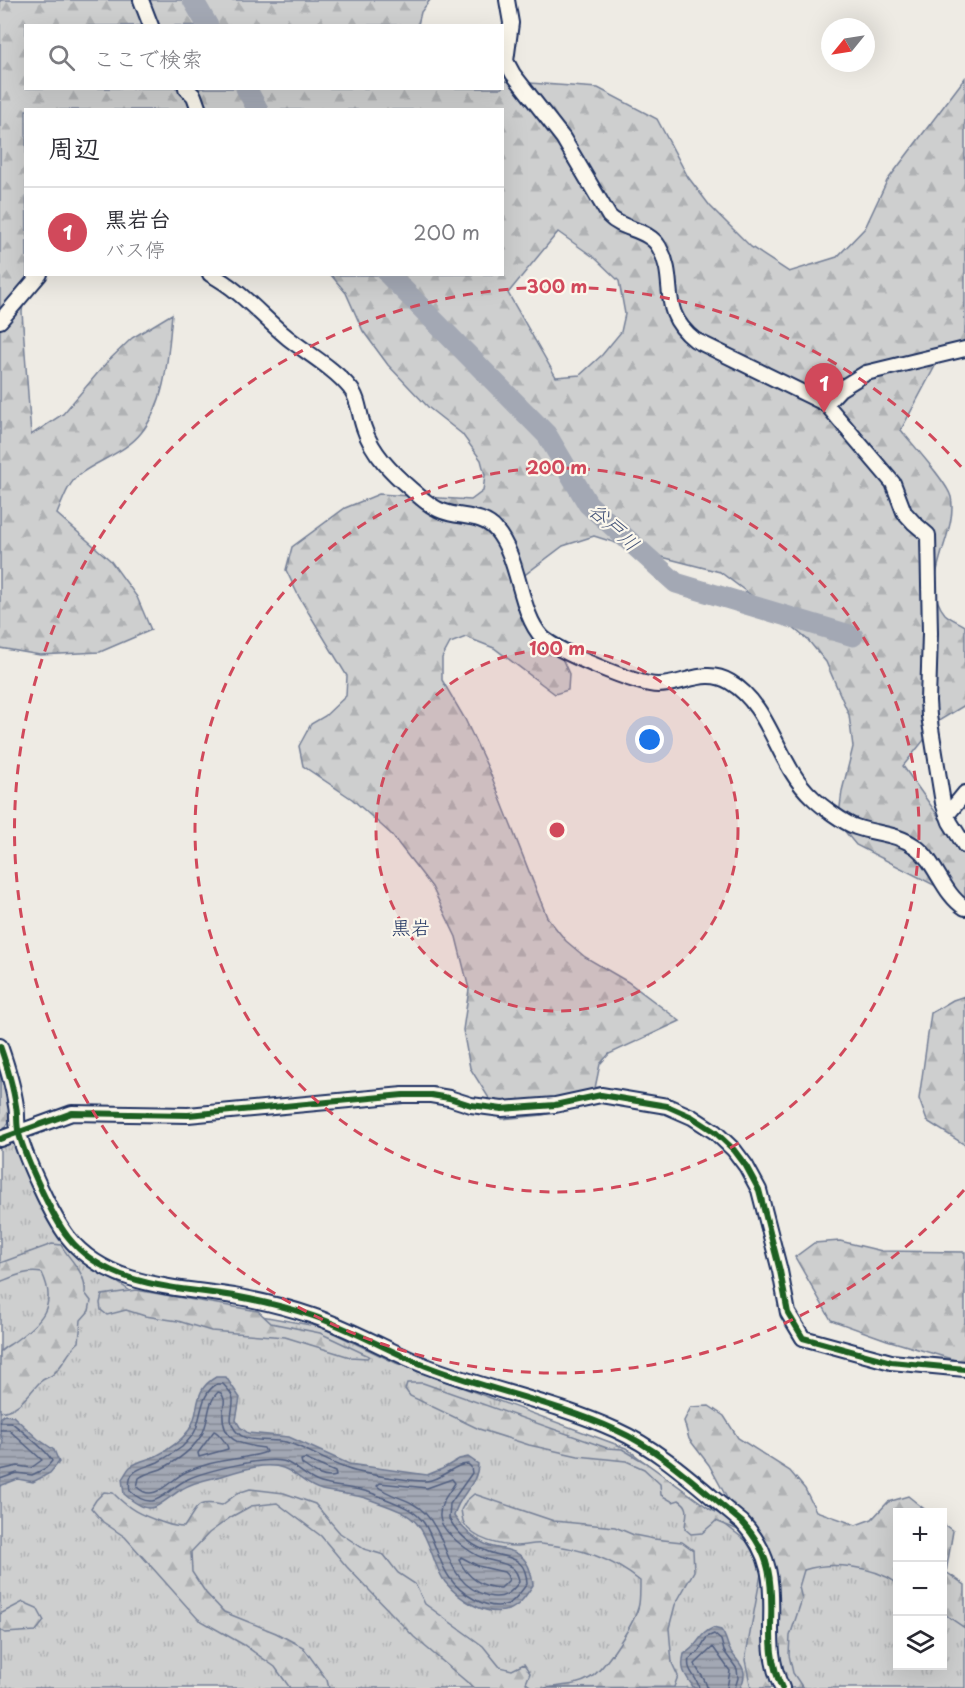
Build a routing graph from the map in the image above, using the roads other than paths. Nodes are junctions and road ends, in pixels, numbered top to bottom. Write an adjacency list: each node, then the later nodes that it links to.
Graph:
1 (141, 0): 3 (street)
2 (507, 0): 10 (street)
3 (150, 24)
4 (188, 90): 5 (street)
5 (198, 108)
6 (38, 276): 8 (street)
7 (213, 276): 14 (street)
8 (0, 321)
9 (965, 350): 10 (street)
10 (826, 404): 12 (street)
11 (965, 793): 12 (street)
12 (946, 815): 13 (street)
13 (965, 846)
14 (965, 908)
15 (0, 1046): 16 (street)
16 (18, 1132): 17 (street); 18 (street); 19 (street)
17 (0, 1139)
18 (965, 1369)
19 (782, 1688)

